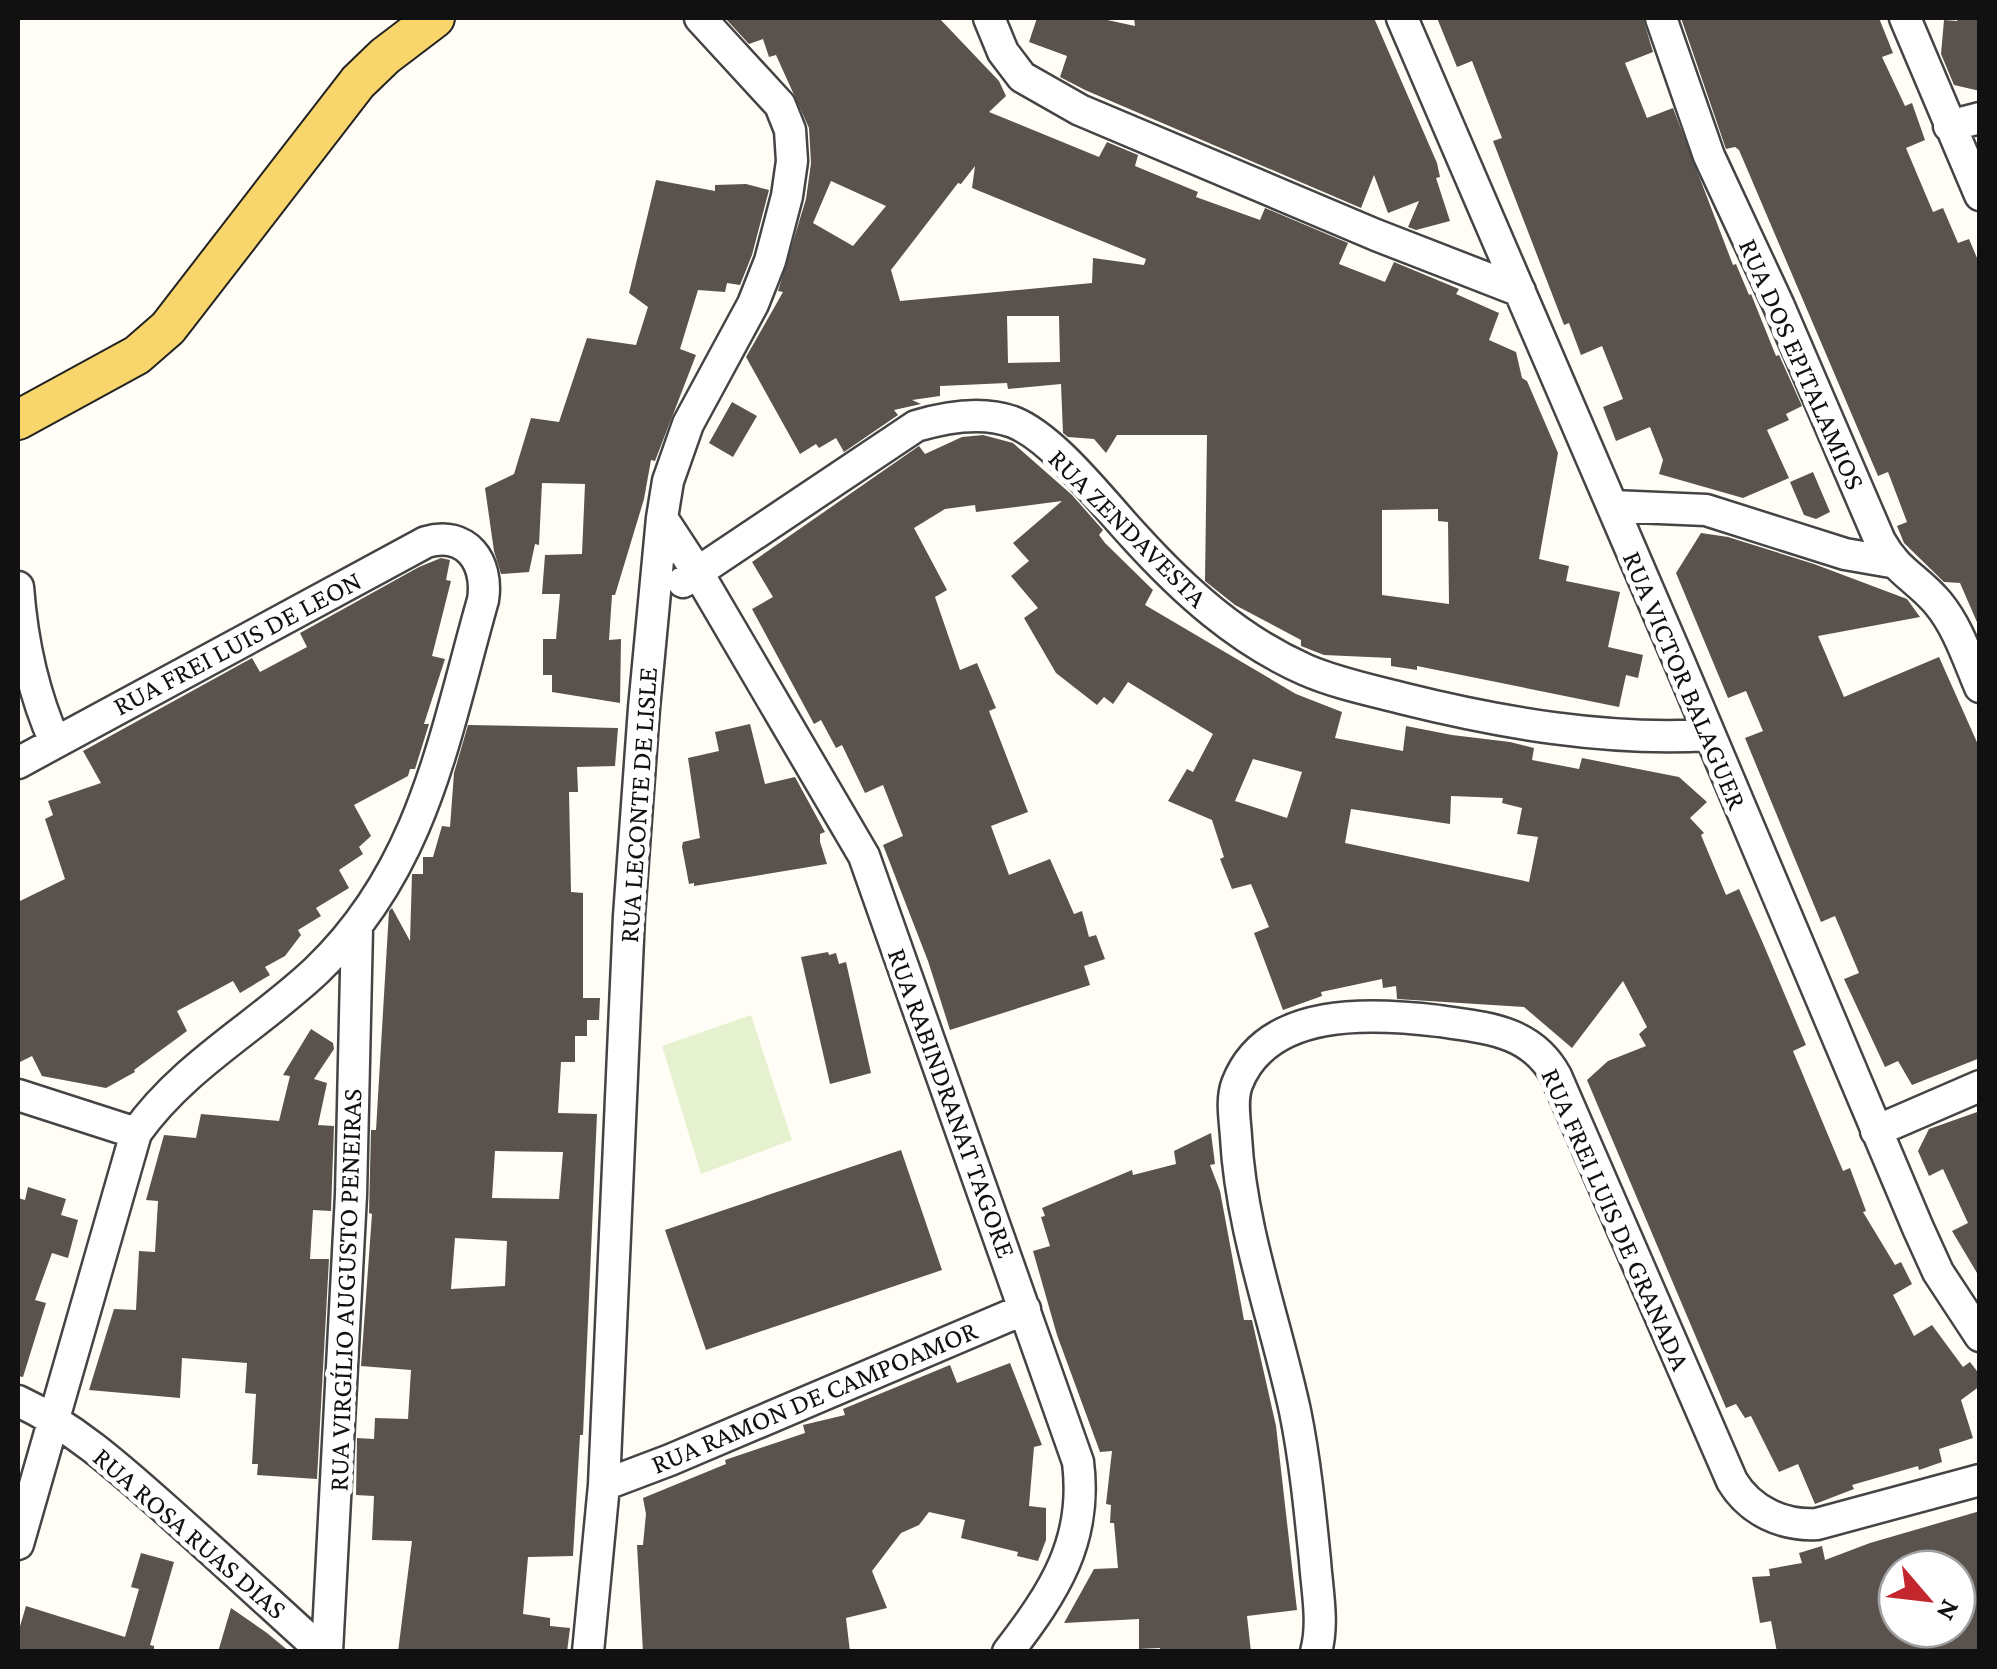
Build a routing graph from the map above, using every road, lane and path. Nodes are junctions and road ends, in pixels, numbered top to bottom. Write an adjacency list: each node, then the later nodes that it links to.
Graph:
1 (435, 18): 11 (main road)
2 (700, 18): 13 (street, RUA LECONTE DE LISLE)
3 (989, 18): 10 (street)
4 (1402, 18): 10 (street, RUA VICTOR BALAGUER)
5 (1661, 18): 14 (street, RUA DOS EPITALAMIOS)
6 (1906, 18): 8 (street)
7 (1980, 118): 8 (street)
8 (1949, 126): 9 (street)
9 (1980, 195)
10 (1520, 291): 12 (street, RUA VICTOR BALAGUER)
11 (18, 420)
12 (1612, 506): 14 (street); 19 (street, RUA VICTOR BALAGUER)
13 (662, 518): 15 (street); 17 (street, RUA LECONTE DE LISLE)
14 (1891, 562): 18 (street, RUA DOS EPITALAMIOS)
15 (698, 573): 17 (street, RUA ZENDAVESTA); 19 (street, RUA ZENDAVESTA); 27 (street, RUA RABINDRANAT TAGORE)
16 (18, 587): 20 (street)
17 (655, 600): 32 (street, RUA LECONTE DE LISLE)
18 (1980, 688)
19 (1708, 734): 25 (street, RUA VICTOR BALAGUER)
20 (55, 742): 21 (street, RUA FREI LUIS DE LEON); 22 (street, RUA FREI LUIS DE LEON)
21 (18, 763)
22 (357, 928): 26 (street); 34 (street, RUA VIRGÍLIO AUGUSTO PENEIRAS)
23 (1980, 1086): 25 (street)
24 (18, 1095): 26 (street)
25 (1876, 1131): 28 (street, RUA VICTOR BALAGUER)
26 (136, 1133): 30 (street)
27 (1024, 1308): 32 (street, RUA RAMON DE CAMPOAMOR); 36 (street, RUA RABINDRANAT TAGORE)
28 (1980, 1336)
29 (18, 1401): 30 (street, RUA ROSA RUAS DIAS)
30 (52, 1419): 33 (street); 34 (street, RUA ROSA RUAS DIAS)
31 (1980, 1480): 37 (street, RUA FREI LUIS DE GRANADA)
32 (604, 1484): 35 (street, RUA LECONTE DE LISLE)
33 (18, 1544)
34 (325, 1652)
35 (588, 1652)
36 (1008, 1652)
37 (1316, 1652)

